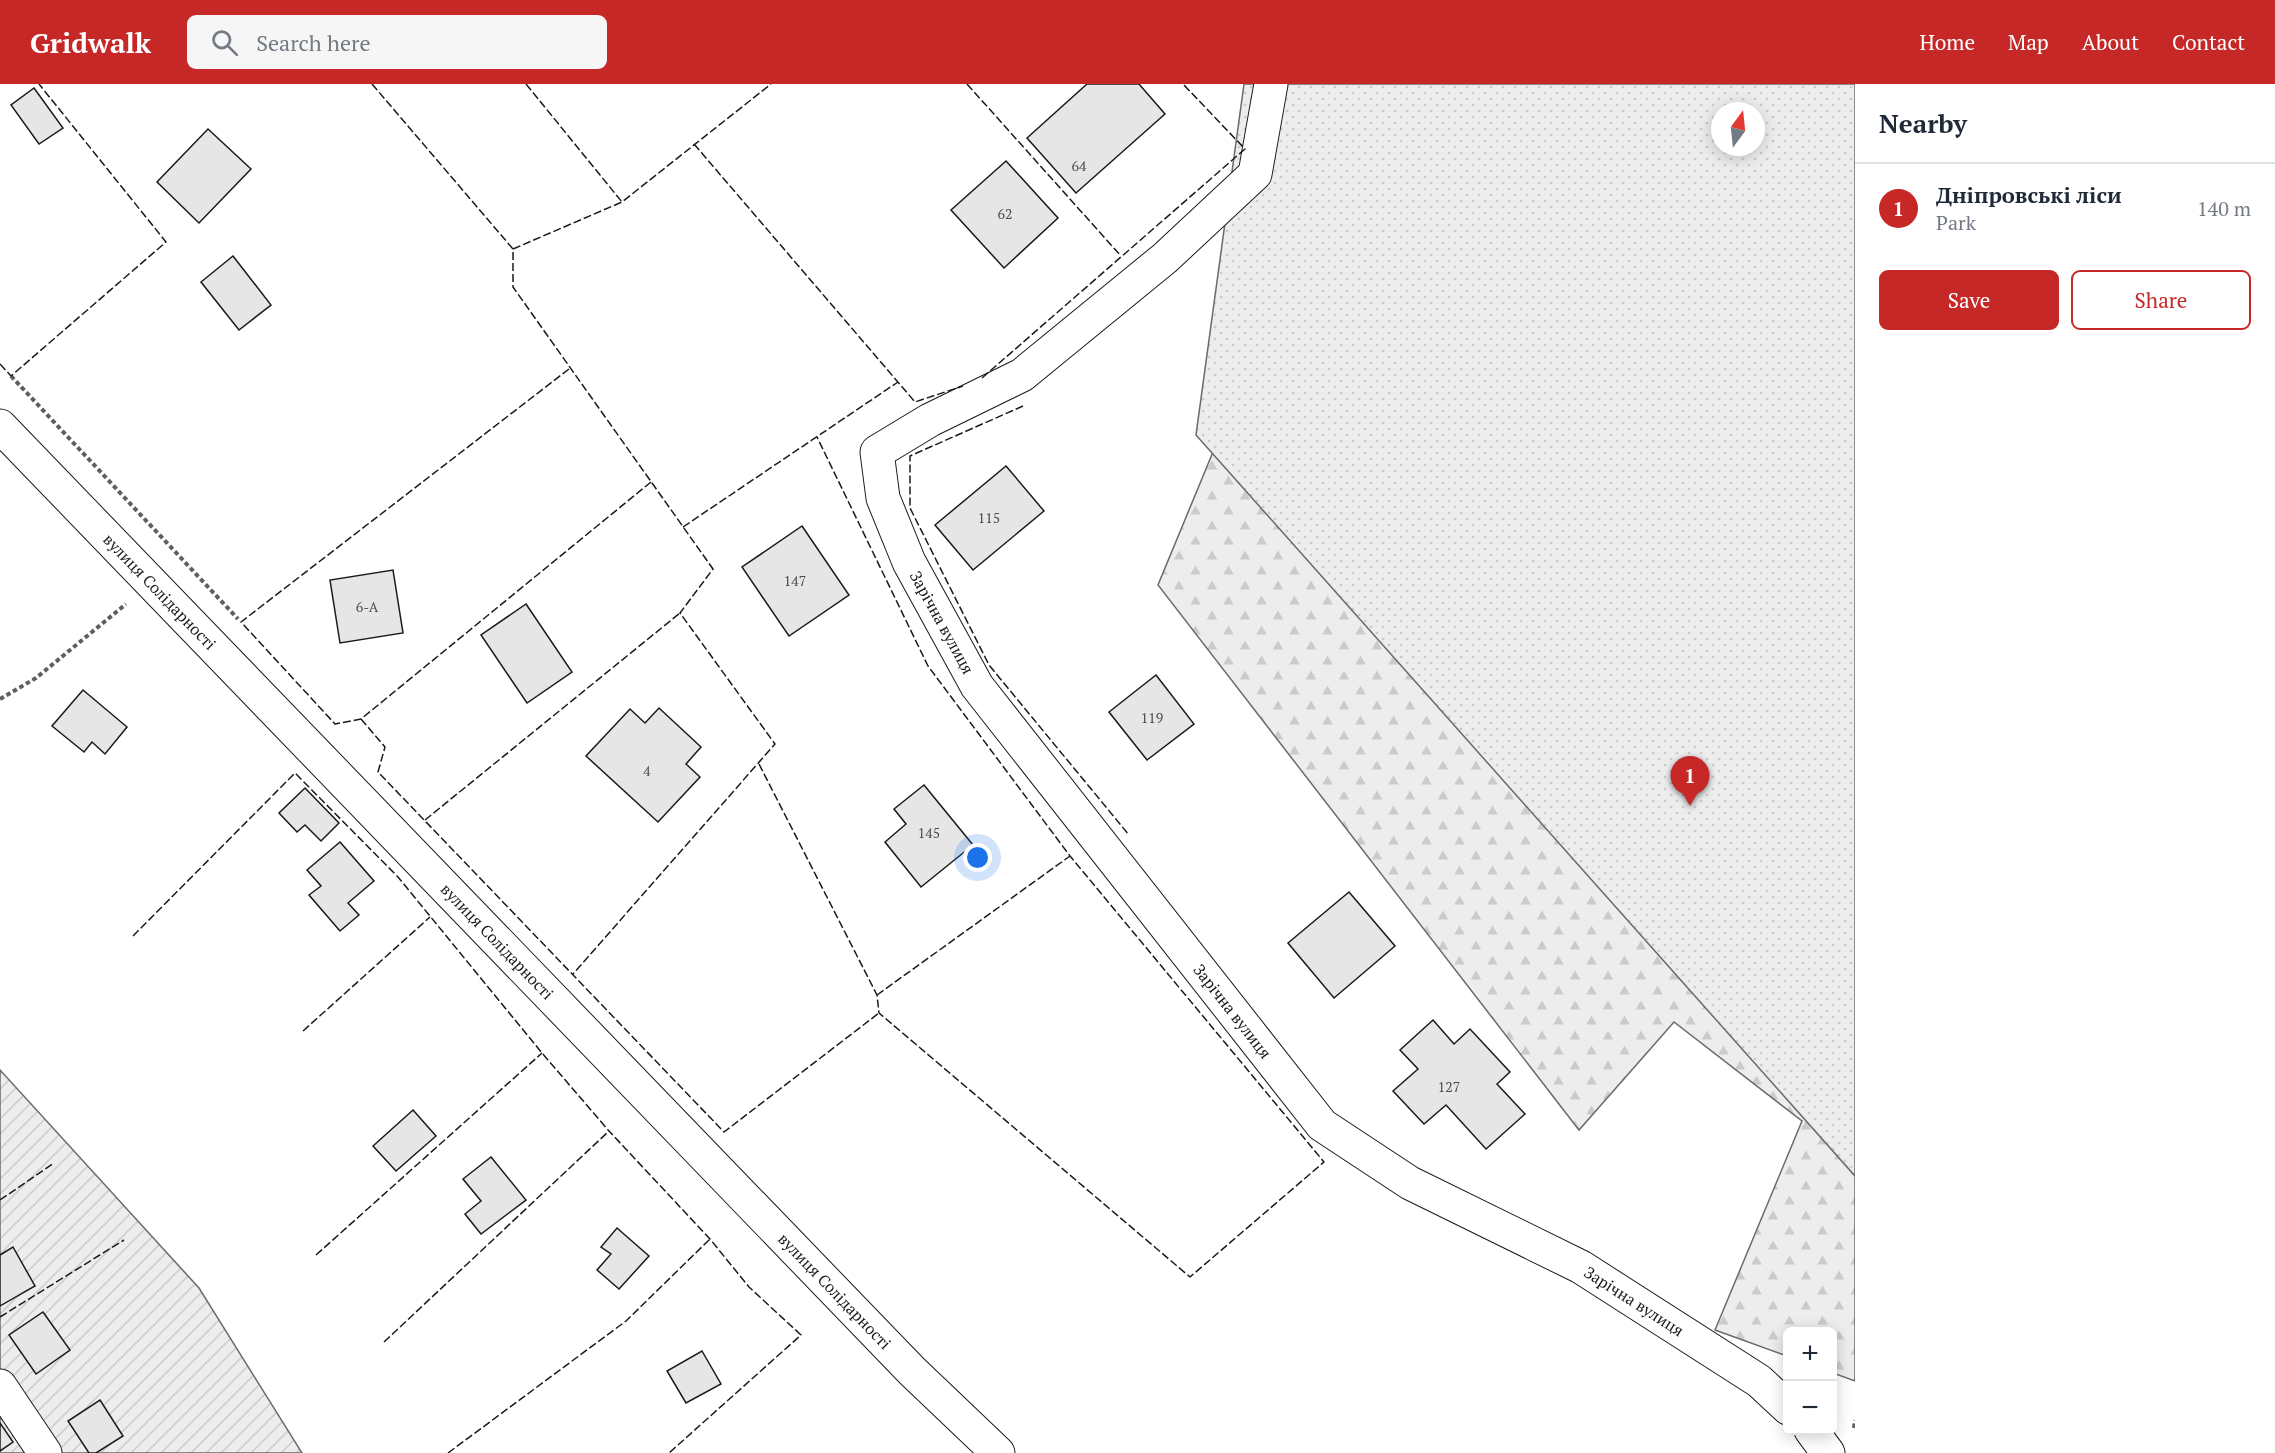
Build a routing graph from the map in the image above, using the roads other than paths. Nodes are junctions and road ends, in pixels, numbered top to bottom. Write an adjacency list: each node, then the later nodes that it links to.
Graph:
1 (1271, 84): 4 (street, Зарічна вулиця)
2 (0, 426): 7 (street, вулиця Солідарності)
3 (0, 1386): 6 (street)
4 (1783, 1403)
5 (1814, 1435): 8 (street)
6 (45, 1453)
7 (998, 1453)
8 (1828, 1453)

